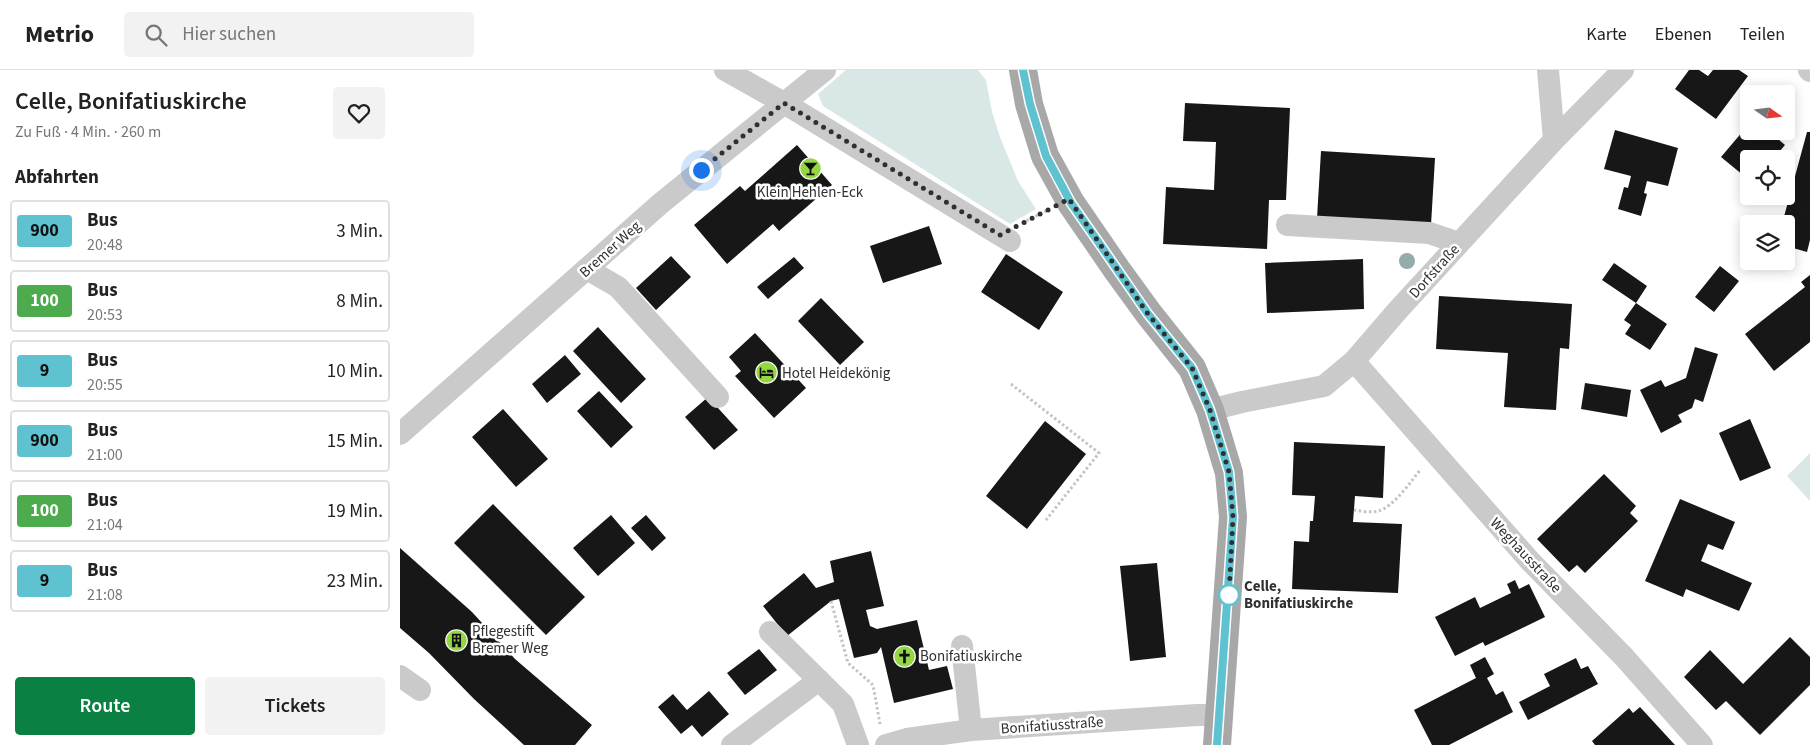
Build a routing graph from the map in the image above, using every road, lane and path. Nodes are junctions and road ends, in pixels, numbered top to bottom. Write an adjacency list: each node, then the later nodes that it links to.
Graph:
1 (725, 70): 6 (street)
2 (825, 70): 6 (street, Bremer Weg)
3 (1023, 70): 8 (main road)
4 (1548, 70): 7 (street)
5 (1623, 70): 7 (street, Dorfstraße)
6 (784, 103): 10 (street); 12 (street, Bremer Weg)
7 (1554, 140): 11 (street, Dorfstraße)
8 (1069, 199): 10 (path); 16 (main road)
9 (1287, 225): 11 (street)
10 (1005, 238)
11 (1459, 243): 13 (street, Dorfstraße)
12 (587, 269): 15 (street); 17 (street, Bremer Weg)
13 (1354, 361): 16 (street, Dorfstraße); 33 (street, Weghausstraße)
14 (1011, 384): 20 (path)
15 (718, 397)
16 (1210, 410): 27 (main road)
17 (400, 434)
18 (1409, 484): 19 (path)
19 (1354, 510)
20 (1046, 520)
21 (831, 601): 29 (path)
22 (770, 632): 25 (street)
23 (962, 646): 28 (street)
24 (400, 676): 26 (street)
25 (818, 680): 30 (street); 31 (street)
26 (420, 690)
27 (1220, 715): 28 (street, Bonifatiusstraße); 32 (main road)
28 (971, 730): 29 (street, Bonifatiusstraße)
29 (895, 739)
30 (732, 745)
31 (858, 745)
32 (1217, 745)
33 (1702, 745)

